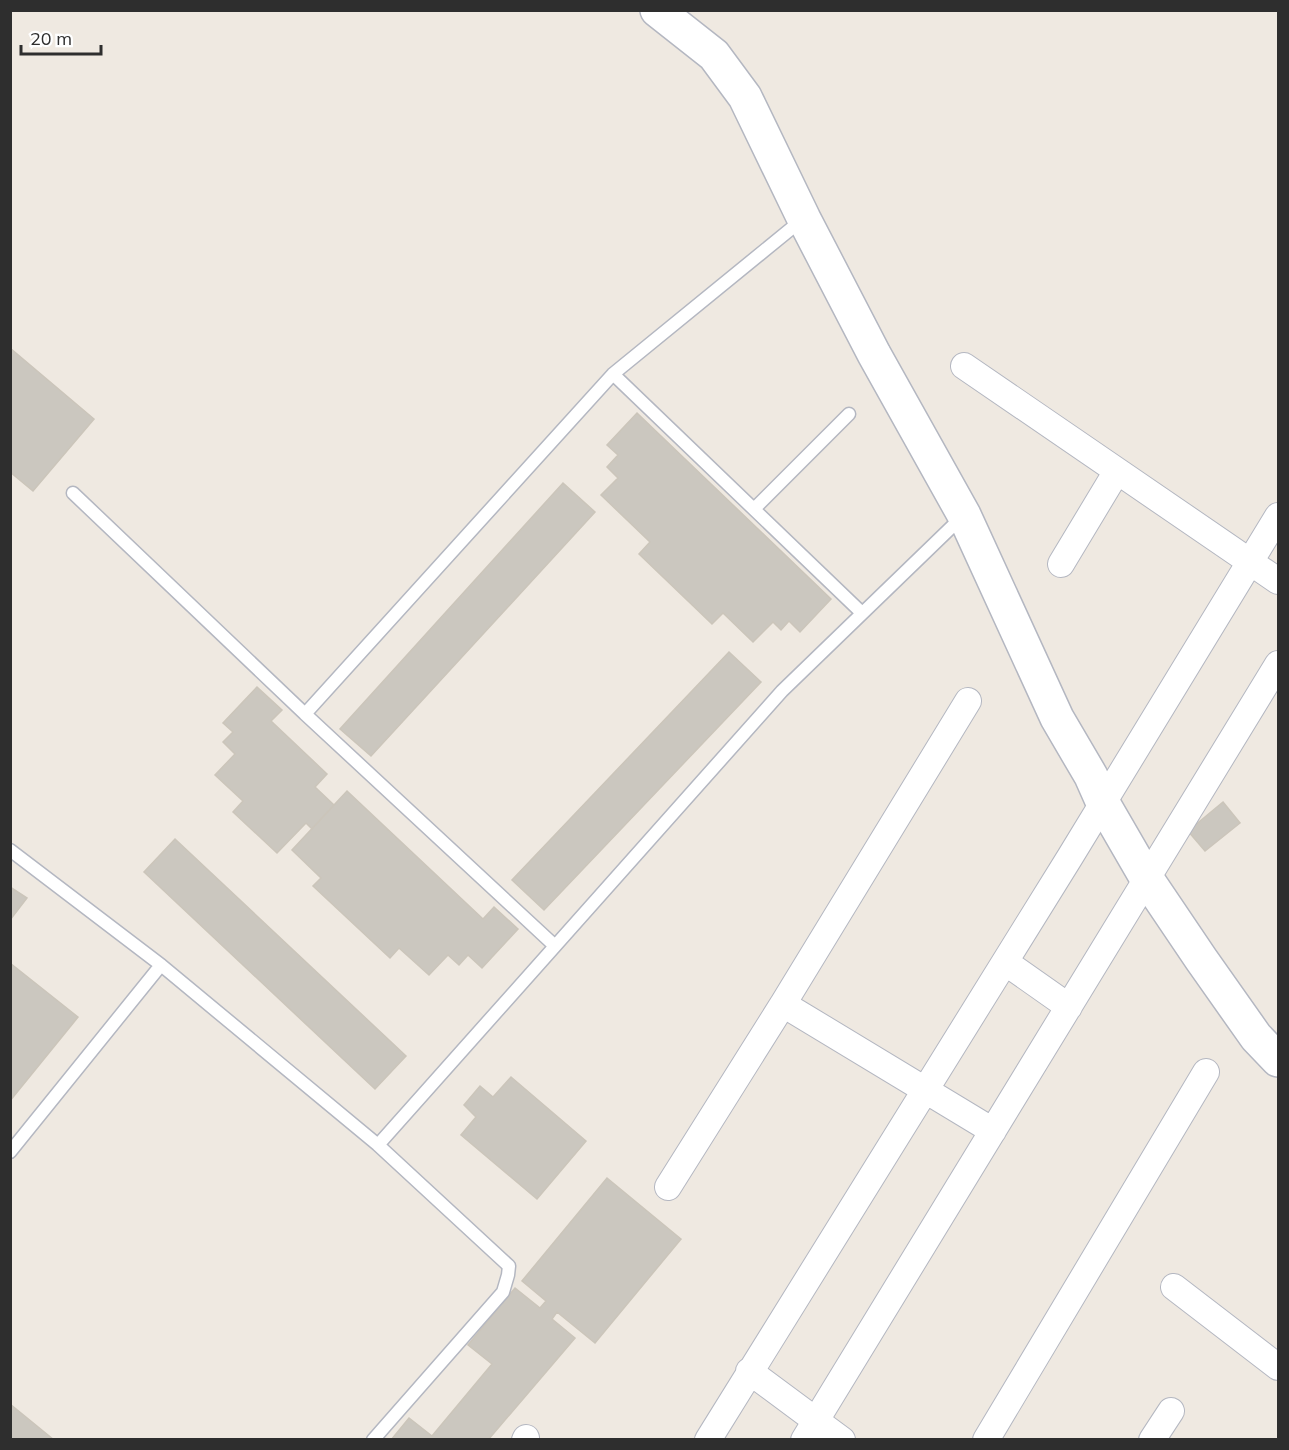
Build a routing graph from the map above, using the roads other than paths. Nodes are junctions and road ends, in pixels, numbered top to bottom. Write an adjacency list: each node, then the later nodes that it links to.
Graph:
1 (657, 10): 2 (street)
2 (804, 219): 4 (lane); 9 (street)
3 (964, 366): 6 (street)
4 (614, 374): 8 (lane); 17 (lane)
5 (849, 414): 8 (lane)
6 (1117, 471): 11 (street); 12 (street)
7 (73, 493): 17 (lane)
8 (754, 509): 14 (lane)
9 (964, 515): 14 (lane); 18 (street)
10 (1278, 516): 11 (street)
11 (1250, 562): 13 (street); 18 (street)
12 (1061, 564)
13 (1278, 581)
14 (862, 613): 21 (lane)
15 (1278, 664): 20 (street)
16 (968, 701): 24 (street)
17 (305, 714): 21 (lane)
18 (1103, 803): 20 (street); 22 (street)
19 (10, 850): 23 (lane)
20 (1147, 879): 25 (street); 26 (street)
21 (555, 946): 30 (lane)
22 (1005, 962): 25 (street); 28 (street)
23 (161, 965): 30 (lane); 31 (lane)
24 (783, 1004): 28 (street); 32 (street)
25 (1069, 1007): 29 (street)
26 (1278, 1060)
27 (1206, 1072): 41 (street)
28 (925, 1089): 29 (street); 35 (street)
29 (993, 1131): 37 (street)
30 (378, 1145): 38 (lane)
31 (10, 1152)
32 (668, 1187)
33 (1174, 1287): 34 (street)
34 (1275, 1358)
35 (749, 1371): 37 (street); 39 (street)
36 (1171, 1411): 42 (street)
37 (810, 1430): 40 (street)
38 (373, 1440)
39 (708, 1440)
40 (842, 1440)
41 (986, 1440)
42 (1152, 1440)

